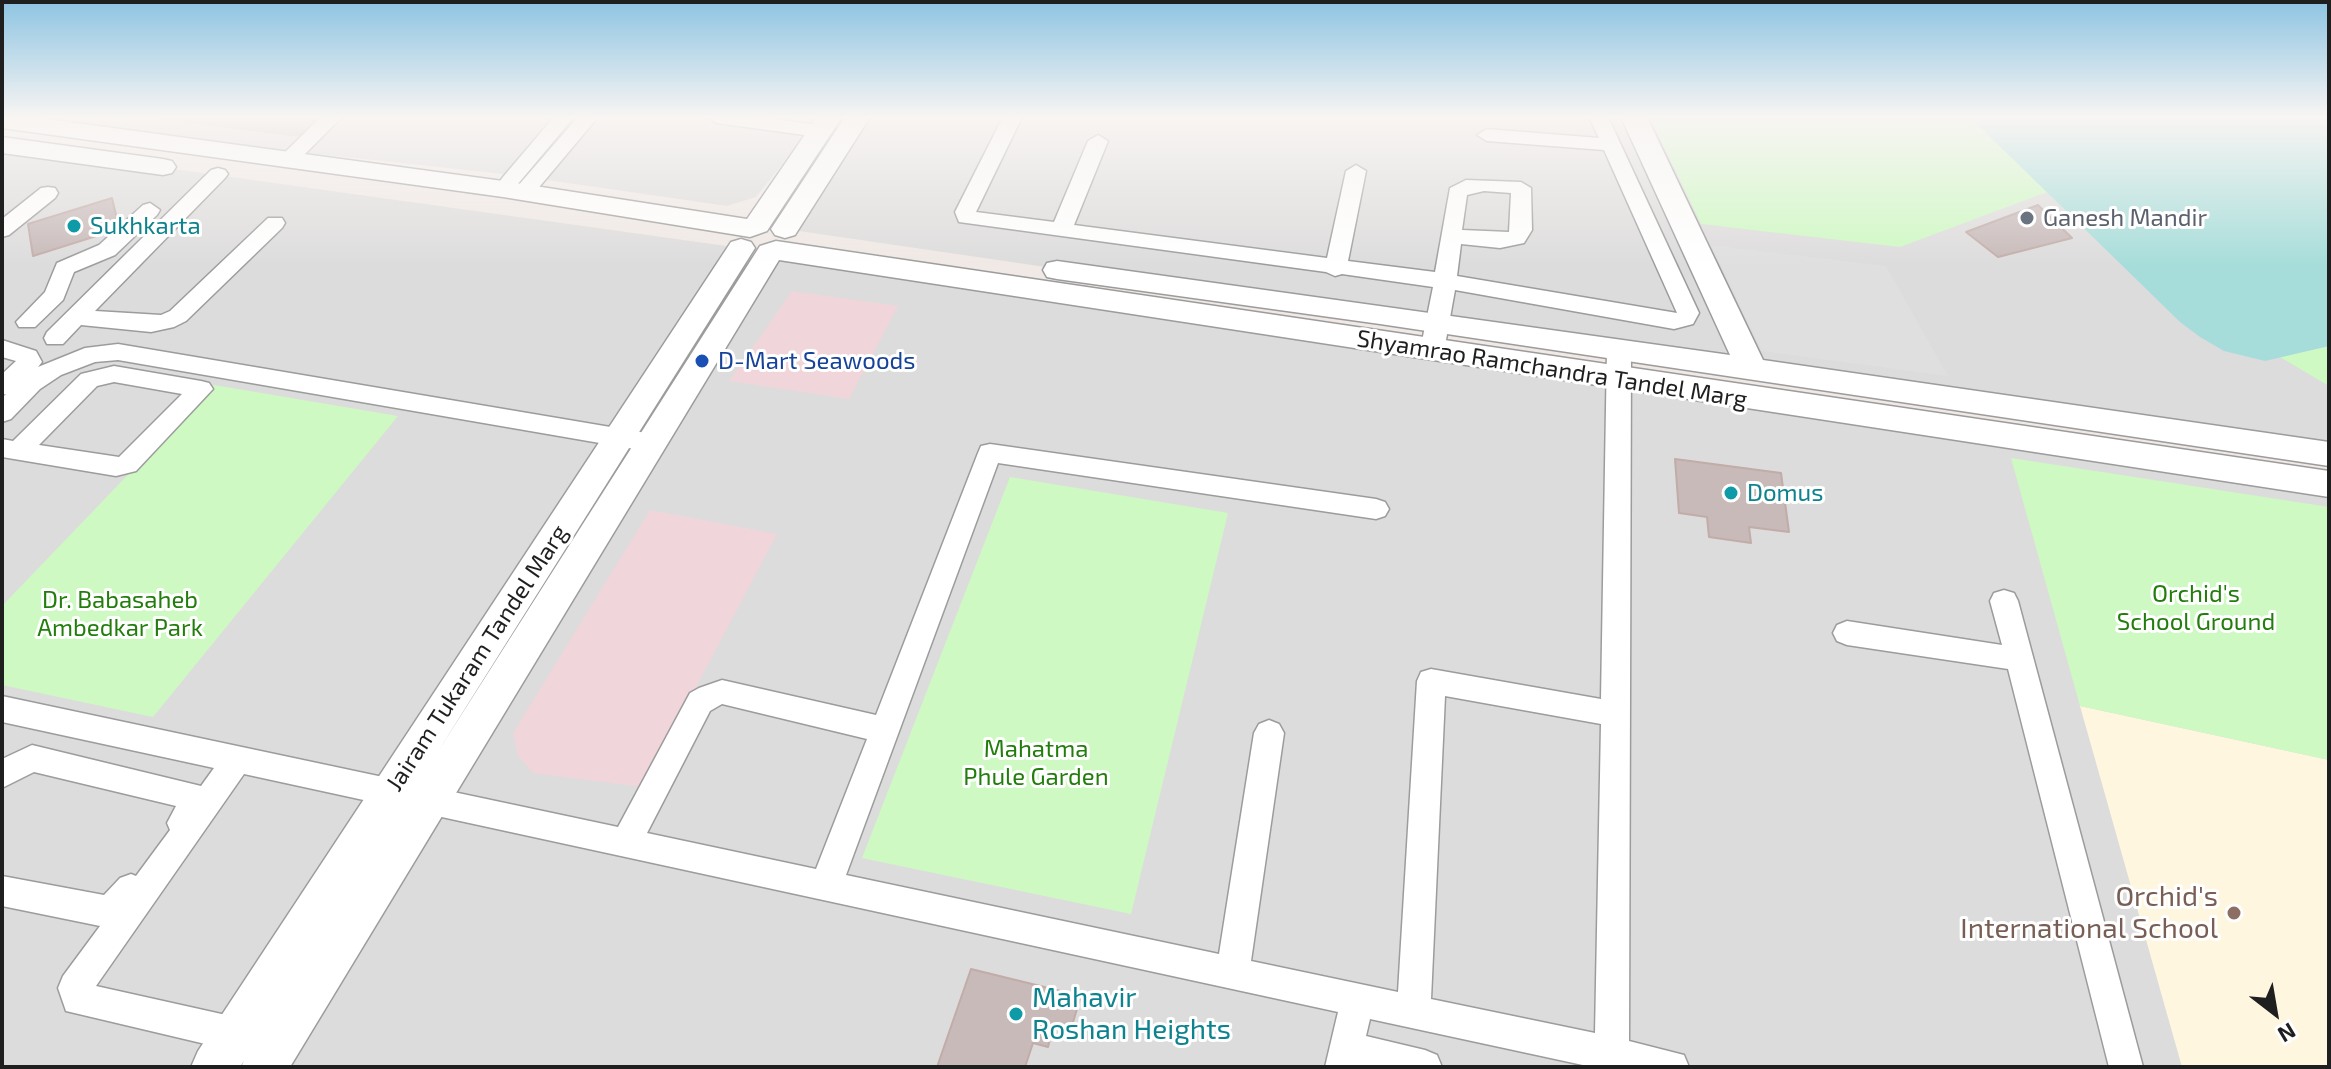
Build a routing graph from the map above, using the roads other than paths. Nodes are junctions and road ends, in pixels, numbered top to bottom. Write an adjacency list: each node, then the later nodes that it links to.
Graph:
1 (165, 167): 12 (street, Shyamrao Ramchandra Tandel Marg)
2 (338, 167): 13 (street, Shyamrao Ramchandra Tandel Marg)
3 (530, 167): 13 (street)
4 (537, 167): 13 (street)
5 (801, 167): 20 (street, Jairam Tukaram Tandel Marg)
6 (819, 167): 20 (street, Jairam Tukaram Tandel Marg)
7 (987, 167): 17 (street)
8 (1087, 167): 17 (street)
9 (1620, 167): 22 (street)
10 (1657, 167): 32 (street)
11 (1356, 171): 21 (street)
12 (218, 174): 20 (street, Shyamrao Ramchandra Tandel Marg); 23 (street)
13 (513, 191): 20 (street, Shyamrao Ramchandra Tandel Marg)
14 (48, 193): 18 (street)
15 (150, 210): 25 (street)
16 (275, 223): 23 (street)
17 (1062, 229): 21 (street)
18 (2, 230)
19 (1452, 236): 22 (street)
20 (763, 239): 26 (street, Shyamrao Ramchandra Tandel Marg); 36 (street, Jairam Tukaram Tandel Marg)
21 (1335, 269): 22 (street)
22 (1445, 281): 26 (street)
23 (76, 317): 27 (street)
24 (2, 320): 25 (street)
25 (27, 322): 27 (street)
26 (1434, 337): 30 (street, Shyamrao Ramchandra Tandel Marg)
27 (55, 338): 29 (street)
28 (2, 348): 33 (street)
29 (79, 357): 31 (street); 35 (street)
30 (1619, 364): 32 (street, Shyamrao Ramchandra Tandel Marg); 40 (street, Shyamrao Ramchandra Tandel Marg); 46 (street)
31 (222, 369): 34 (street); 36 (street)
32 (1752, 369): 38 (street, Shyamrao Ramchandra Tandel Marg)
33 (2, 387)
34 (201, 389): 37 (street); 37 (street)
35 (2, 413)
36 (635, 440): 53 (street, Jairam Tukaram Tandel Marg); 54 (street, Jairam Tukaram Tandel Marg)
37 (8, 452): 39 (street)
38 (2329, 454)
39 (109, 483)
40 (2329, 484)
41 (1376, 509): 47 (street)
42 (2004, 601): 44 (street)
43 (1847, 633): 44 (street)
44 (2019, 659): 68 (street)
45 (2, 709): 49 (street)
46 (1615, 714): 60 (street); 63 (street)
47 (885, 730): 55 (street); 56 (street)
48 (1269, 733): 58 (street)
49 (154, 741): 50 (street); 52 (street)
50 (238, 759): 53 (street); 61 (street)
51 (2, 774): 52 (street)
52 (126, 780): 57 (street)
53 (391, 792): 54 (street); 61 (street, Jairam Tukaram Tandel Marg)
54 (430, 801): 55 (street); 65 (street, Jairam Tukaram Tandel Marg)
55 (626, 843): 56 (street)
56 (826, 885): 58 (street)
57 (2, 891)
58 (1233, 973): 59 (street)
59 (1358, 1000): 60 (street); 62 (street)
60 (1414, 1012): 63 (street)
61 (235, 1034): 64 (street, Jairam Tukaram Tandel Marg)
62 (1344, 1058): 66 (street)
63 (1612, 1060): 67 (street)
64 (214, 1067)
65 (264, 1067)
66 (1425, 1067)
67 (1672, 1067)
68 (2126, 1067)

